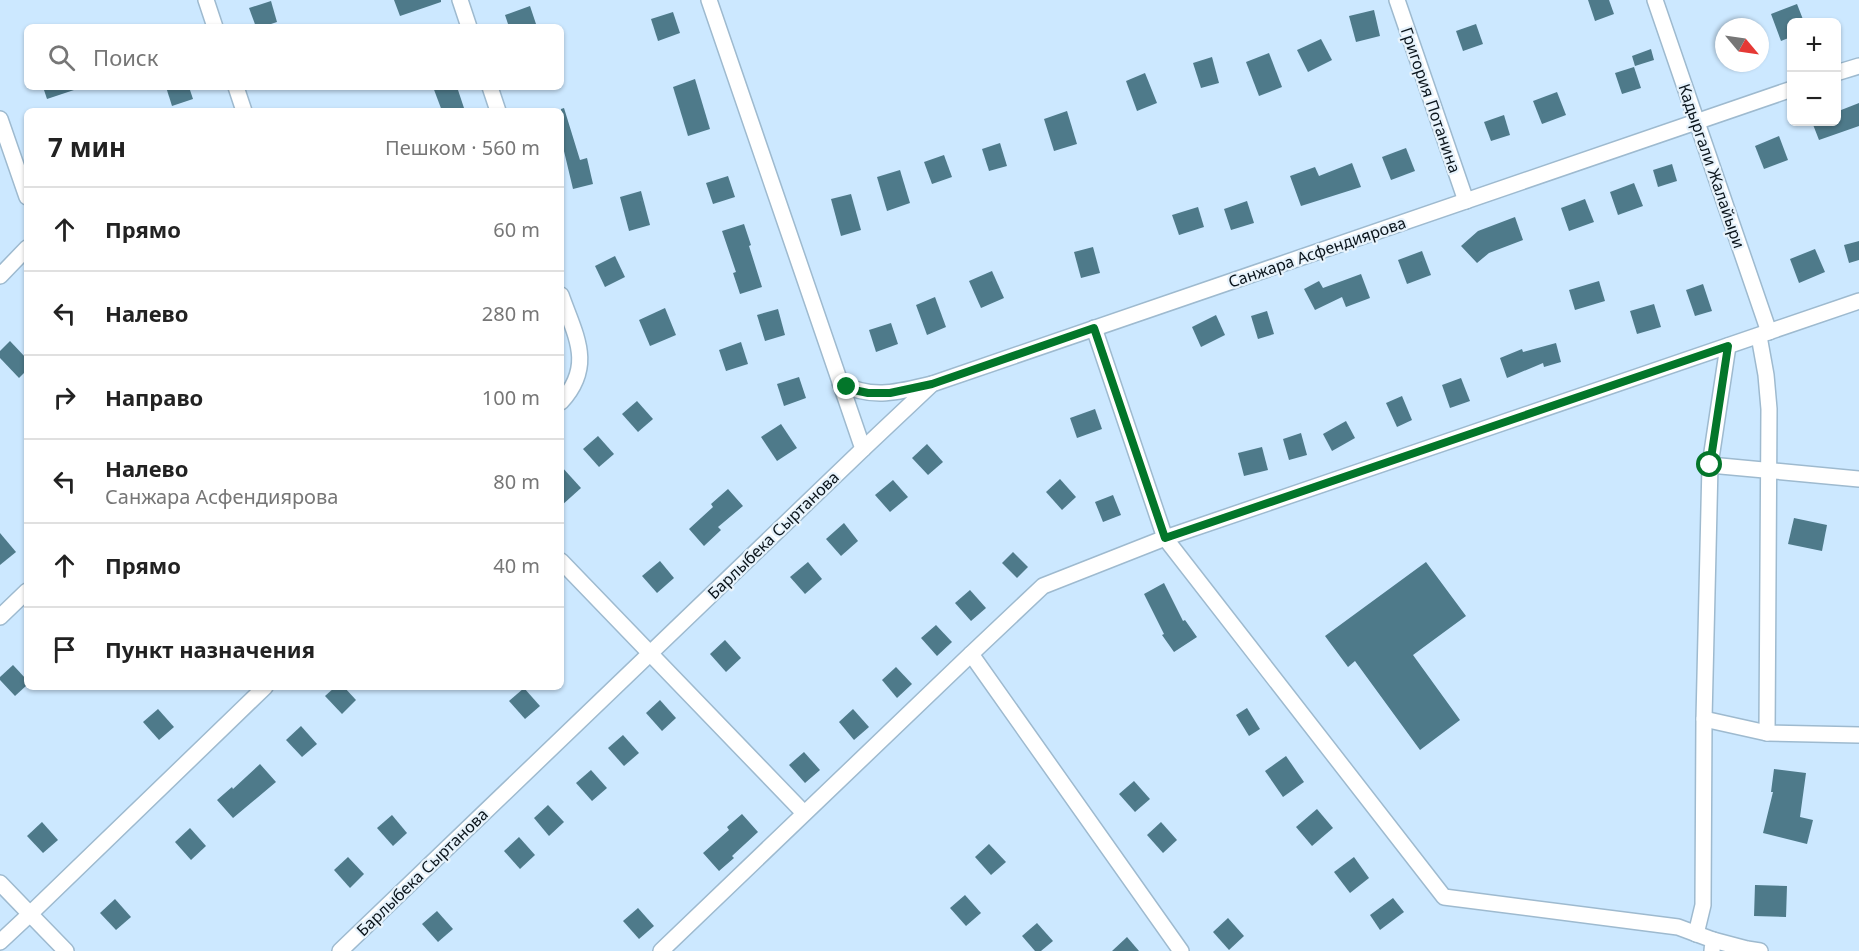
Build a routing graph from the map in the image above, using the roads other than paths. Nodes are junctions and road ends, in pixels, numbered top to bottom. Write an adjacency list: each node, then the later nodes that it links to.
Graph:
1 (206, 0): 6 (street)
2 (460, 0): 7 (street)
3 (709, 0): 26 (street)
4 (1397, 0): 18 (street, Григория Потанина)
5 (1655, 0): 16 (street, Кадыргали Жалайыри)
6 (214, 24)
7 (468, 24)
8 (1859, 66): 9 (street)
9 (1839, 72)
10 (237, 90): 13 (street)
11 (491, 90): 14 (street)
12 (1787, 90): 16 (street, Санжара Асфендиярова)
13 (243, 108)
14 (497, 108)
15 (0, 119): 17 (street)
16 (1696, 122): 18 (street, Санжара Асфендиярова); 24 (street, Кадыргали Жалайыри)
17 (24, 188)
18 (1466, 201): 23 (street, Санжара Асфендиярова)
19 (24, 251): 20 (street)
20 (0, 276)
21 (1859, 301): 24 (street)
22 (564, 304): 28 (street)
23 (1094, 328): 27 (street, Санжара Асфендиярова); 33 (street)
24 (1764, 334): 25 (street); 31 (street, Кадыргали Жалайыри)
25 (1728, 346): 30 (street); 33 (street)
26 (840, 383): 27 (street); 29 (street)
27 (932, 384): 29 (street, Санжара Асфендиярова)
28 (564, 398)
29 (863, 449): 37 (street, Барлыбека Сыртанова)
30 (1710, 465): 31 (street); 40 (street)
31 (1770, 471): 32 (street); 41 (street, Кадыргали Жалайыри)
32 (1859, 479)
33 (1165, 538): 38 (street); 46 (street)
34 (564, 564): 37 (street)
35 (24, 594): 36 (street)
36 (0, 617)
37 (650, 653): 43 (street); 51 (street, Барлыбека Сыртанова)
38 (971, 654): 43 (street); 49 (street)
39 (262, 690): 45 (street)
40 (1704, 718): 41 (street); 46 (street)
41 (1767, 733): 42 (street)
42 (1859, 735)
43 (804, 813): 52 (street)
44 (0, 883): 45 (street)
45 (30, 914): 47 (street); 50 (street)
46 (1696, 934): 48 (street)
47 (0, 942)
48 (1712, 945): 53 (street)
49 (1175, 949)
50 (66, 951)
51 (340, 951)
52 (661, 951)
53 (1760, 951)

